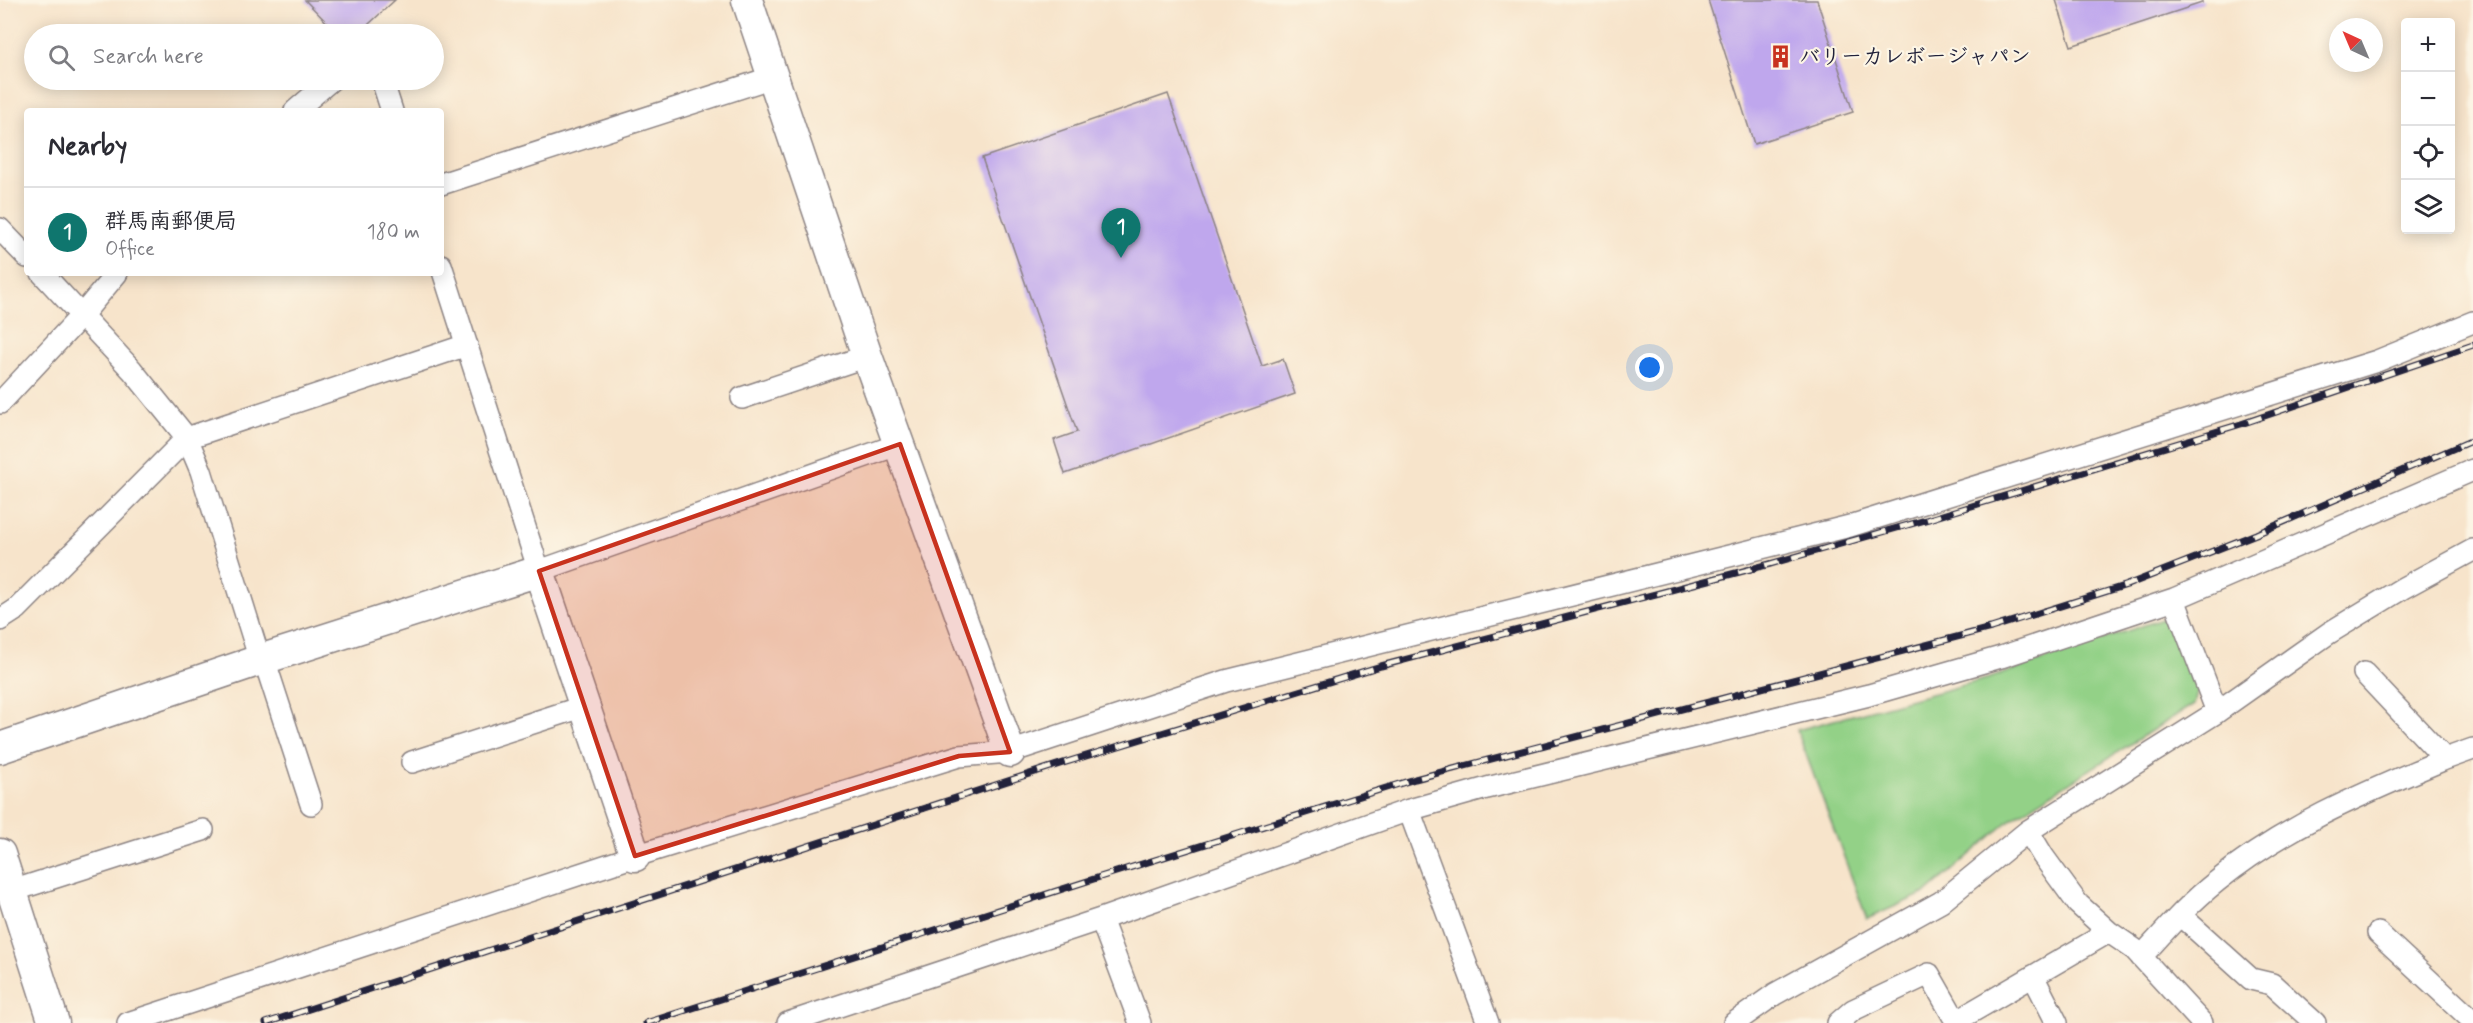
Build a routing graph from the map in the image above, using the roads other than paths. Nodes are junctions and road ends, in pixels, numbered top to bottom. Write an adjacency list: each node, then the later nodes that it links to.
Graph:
1 (747, 0): 2 (street)
2 (773, 77): 7 (street); 16 (street)
3 (319, 90): 5 (street)
4 (385, 90): 6 (street)
5 (298, 108)
6 (391, 108)
7 (444, 183)
8 (0, 229): 9 (street)
9 (24, 254)
10 (444, 275): 15 (street)
11 (45, 276): 13 (street)
12 (114, 276): 13 (street)
13 (82, 315): 18 (street); 19 (street)
14 (2473, 322): 32 (street)
15 (466, 345): 19 (street); 23 (street)
16 (867, 356): 17 (street); 20 (street)
17 (742, 398)
18 (0, 403)
19 (187, 438): 25 (street); 26 (street)
20 (900, 444): 23 (street); 32 (street)
21 (2473, 470): 24 (street)
22 (2473, 550): 29 (street)
23 (539, 571): 26 (street); 28 (street)
24 (2174, 599): 29 (street); 36 (street)
25 (0, 620)
26 (262, 659): 30 (street); 35 (street)
27 (2364, 673): 33 (street)
28 (585, 706): 34 (street); 40 (street)
29 (2217, 712): 38 (street)
30 (0, 747)
31 (2473, 749): 33 (street)
32 (1010, 752): 40 (street)
33 (2445, 759): 42 (street)
34 (412, 762)
35 (311, 804)
36 (1410, 810): 43 (street); 53 (street)
37 (203, 830): 41 (street)
38 (2028, 831): 44 (street); 54 (street)
39 (0, 854): 41 (street)
40 (635, 856): 50 (street)
41 (12, 891): 49 (street)
42 (2180, 915): 46 (street); 58 (street)
43 (1101, 919): 51 (street); 52 (street)
44 (2109, 932): 46 (street); 47 (street)
45 (2378, 933): 48 (street)
46 (2141, 957): 57 (street)
47 (2033, 976): 55 (street); 56 (street)
48 (2473, 1021)
49 (54, 1023)
50 (128, 1023)
51 (788, 1023)
52 (1140, 1023)
53 (1488, 1023)
54 (1734, 1023)
55 (1838, 1023)
56 (2057, 1023)
57 (2202, 1023)
58 (2315, 1023)

